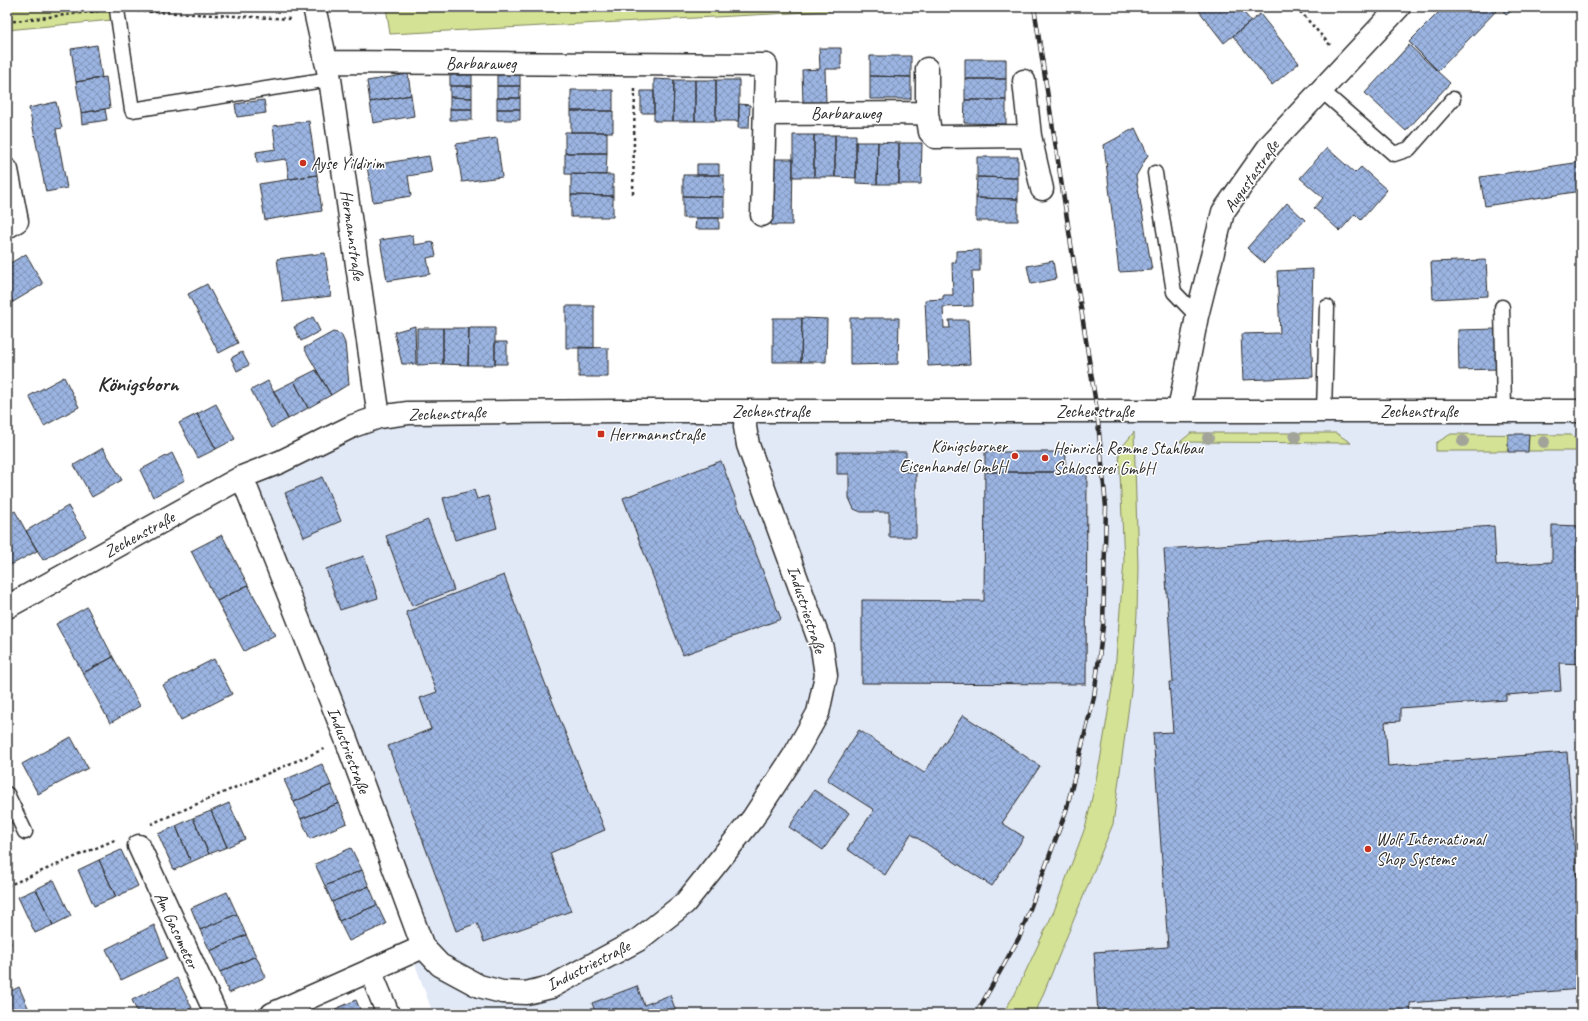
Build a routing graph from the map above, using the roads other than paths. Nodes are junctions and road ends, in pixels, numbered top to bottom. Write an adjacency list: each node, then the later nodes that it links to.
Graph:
1 (117, 10): 5 (lane)
2 (1391, 10): 7 (street, Augustastraße)
3 (315, 14): 5 (street, Hermannstraße)
4 (927, 69): 9 (street)
5 (328, 71): 10 (street, Barbaraweg); 25 (street, Hermannstraße)
6 (1024, 81): 11 (street)
7 (1321, 90): 8 (lane); 19 (street, Augustastraße)
8 (1453, 98)
9 (927, 113): 10 (street, Barbaraweg); 11 (street)
10 (765, 114): 15 (street, Barbaraweg)
11 (1030, 136): 14 (street)
12 (7, 170): 16 (street)
13 (1154, 173): 19 (lane)
14 (1042, 189)
15 (762, 215)
16 (7, 227)
17 (1327, 306): 23 (lane)
18 (1502, 307): 21 (lane)
19 (1197, 316): 20 (street, Augustastraße)
20 (1179, 410): 22 (street, Zechenstraße); 23 (street, Zechenstraße)
21 (1504, 410): 23 (street, Zechenstraße); 24 (street, Zechenstraße)
22 (746, 411): 25 (street, Zechenstraße); 31 (street, Industriestraße)
23 (1324, 411)
24 (1581, 411)
25 (379, 417): 26 (street, Zechenstraße)
26 (242, 477): 27 (street, Zechenstraße); 31 (street, Industriestraße)
27 (7, 607)
28 (7, 794): 29 (lane)
29 (25, 832)
30 (138, 846): 33 (street, Am Gasometer)
31 (423, 947): 32 (street)
32 (370, 970): 34 (street); 35 (street)
33 (216, 1014)
34 (272, 1014)
35 (388, 1014)

